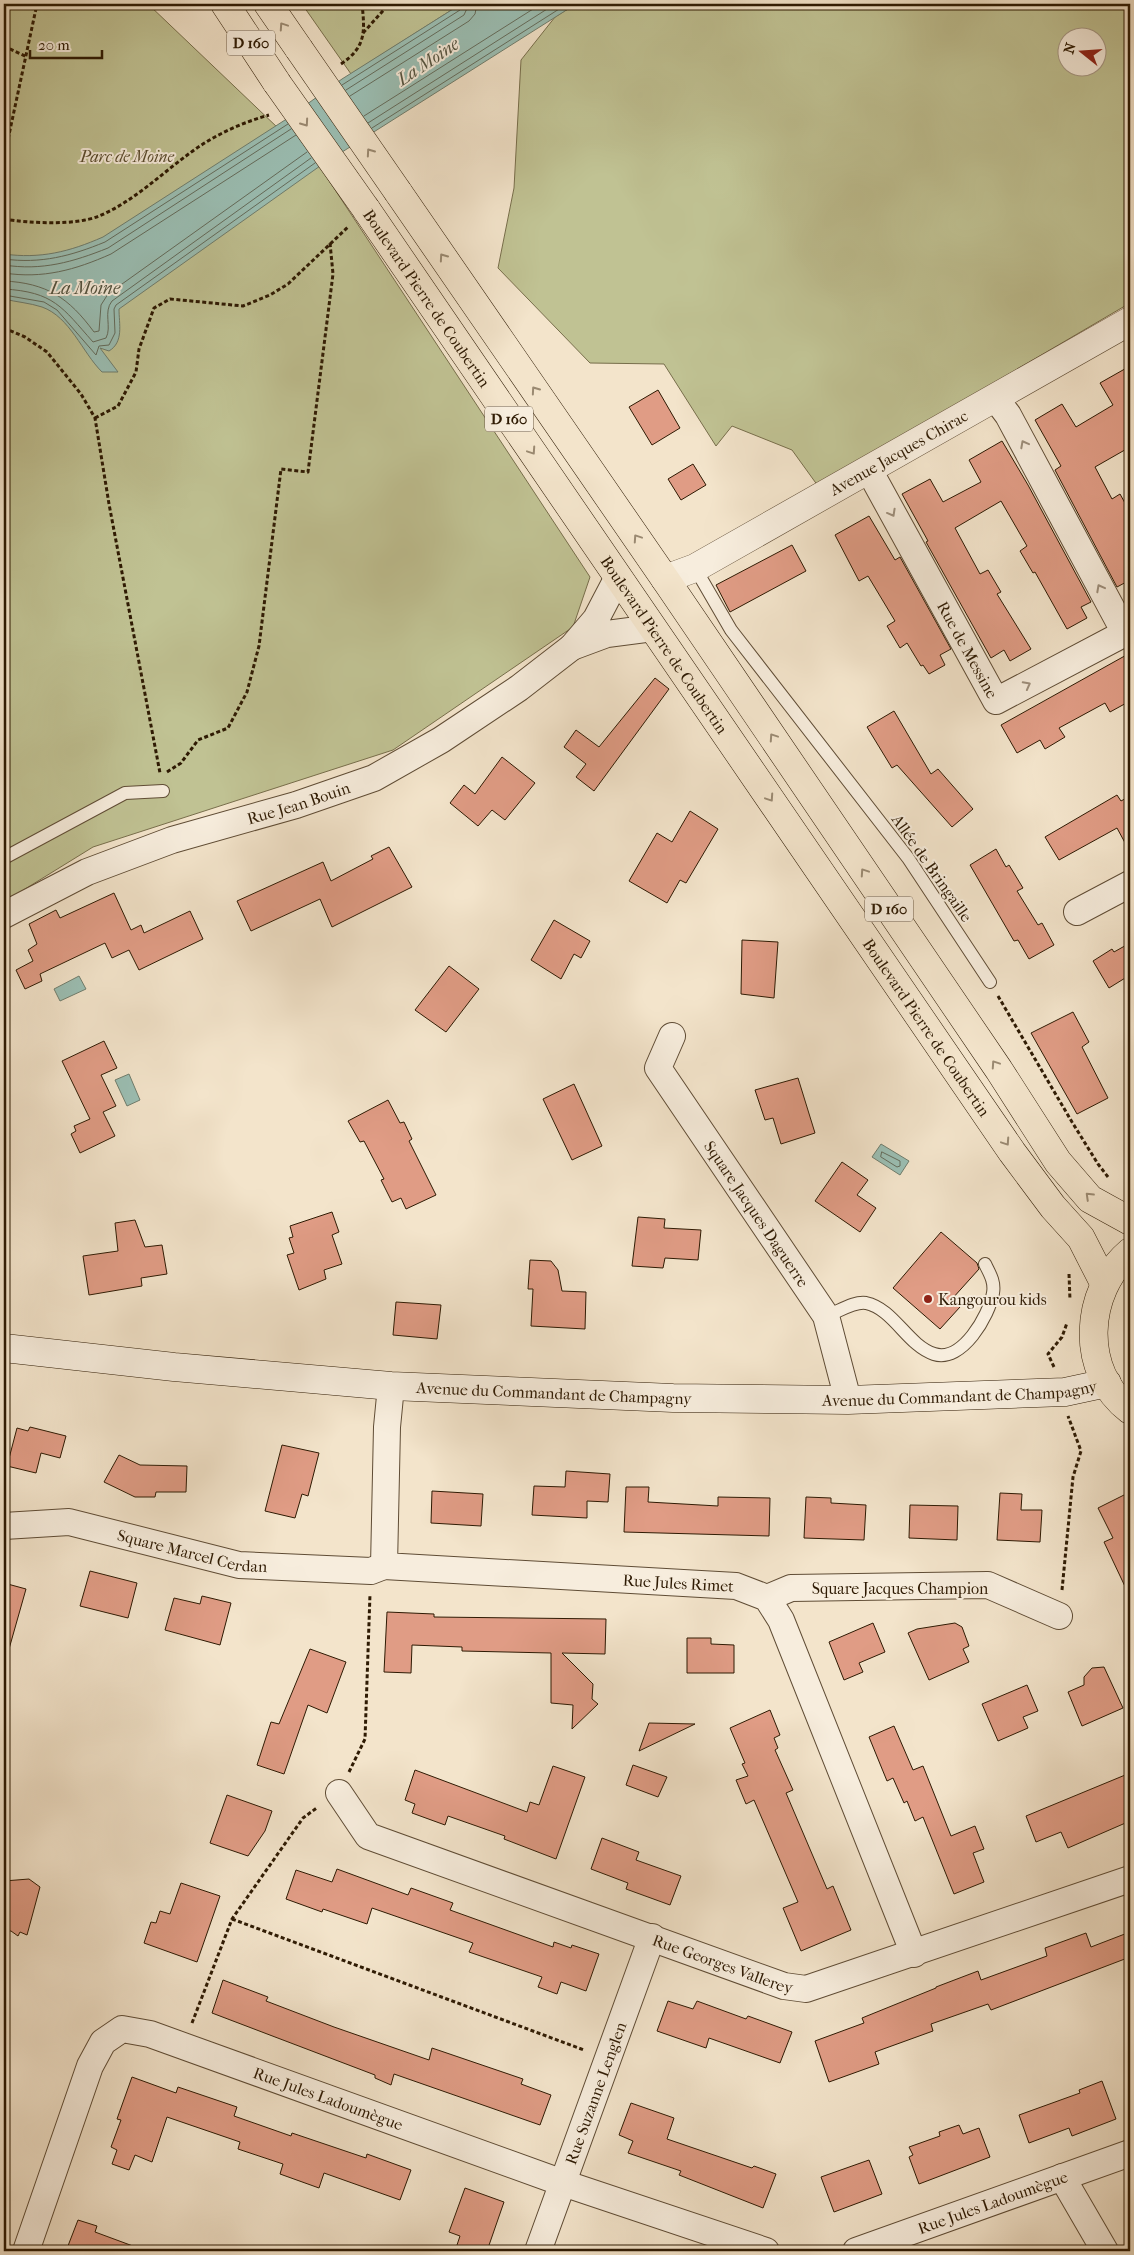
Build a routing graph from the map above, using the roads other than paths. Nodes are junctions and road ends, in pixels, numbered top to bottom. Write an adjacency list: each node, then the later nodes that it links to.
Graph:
1 (225, 4): 7 (main road, Boulevard Pierre de Coubertin / D 160, one-way to 7, bridge)
2 (268, 4): 8 (main road, D 160, one-way to 2, bridge)
3 (1130, 321): 4 (main road, Avenue Jacques Chirac)
4 (996, 399): 5 (main road, Avenue Jacques Chirac); 10 (street, Rue de Messine, one-way to 4)
5 (869, 470): 6 (main road, Avenue Jacques Chirac); 10 (street, Rue de Messine, one-way to 10)
6 (695, 568): 8 (main road, Avenue Jacques Chirac); 17 (lane, Allée de Bringaille)
7 (618, 577): 9 (main road, Boulevard Pierre de Coubertin / D 160); 11 (street, Rue Jean Bouin)
8 (665, 579): 19 (main road, D 160, one-way to 8)
9 (653, 628): 11 (street, Rue Jean Bouin); 22 (main road, Boulevard Pierre de Coubertin / D 160, one-way to 22)
10 (1127, 632)
11 (572, 647): 16 (street, Rue Jean Bouin)
12 (163, 791): 13 (lane)
13 (4, 858)
14 (1130, 884): 15 (street)
15 (1077, 912)
16 (4, 915)
17 (990, 982)
18 (672, 1036): 23 (street, Square Jacques Daguerre)
19 (1130, 1221)
20 (1130, 1252): 22 (main road)
21 (985, 1264): 23 (lane)
22 (1104, 1283): 25 (main road)
23 (826, 1316): 27 (street, Square Jacques Daguerre)
24 (4, 1348): 26 (main road, Avenue du Commandant de Champagny)
25 (1107, 1383): 27 (main road, Avenue du Commandant de Champagny); 28 (main road)
26 (391, 1386): 27 (main road, Avenue du Commandant de Champagny); 30 (street)
27 (848, 1400)
28 (1130, 1410)
29 (4, 1526): 30 (street, Square Marcel Cerdan)
30 (378, 1568): 31 (street, Rue Jules Rimet)
31 (767, 1598): 32 (street, Square Jacques Champion); 36 (street)
32 (1060, 1616)
33 (339, 1793): 35 (street, Rue Georges Vallerey)
34 (1130, 1879): 36 (street, Rue Georges Vallerey)
35 (652, 1937): 36 (street, Rue Georges Vallerey); 39 (street, Rue Suzanne Lenglen)
36 (914, 1954)
37 (1130, 2153): 38 (street, Rue Jules Ladoumègue)
38 (1062, 2178): 43 (street, Rue Jules Ladoumègue); 44 (street)
39 (563, 2182): 40 (street, Rue Jules Ladoumègue); 41 (street, Rue Suzanne Lenglen); 42 (street, Rue Jules Ladoumègue)
40 (26, 2251)
41 (538, 2251)
42 (766, 2251)
43 (856, 2251)
44 (1105, 2251)

